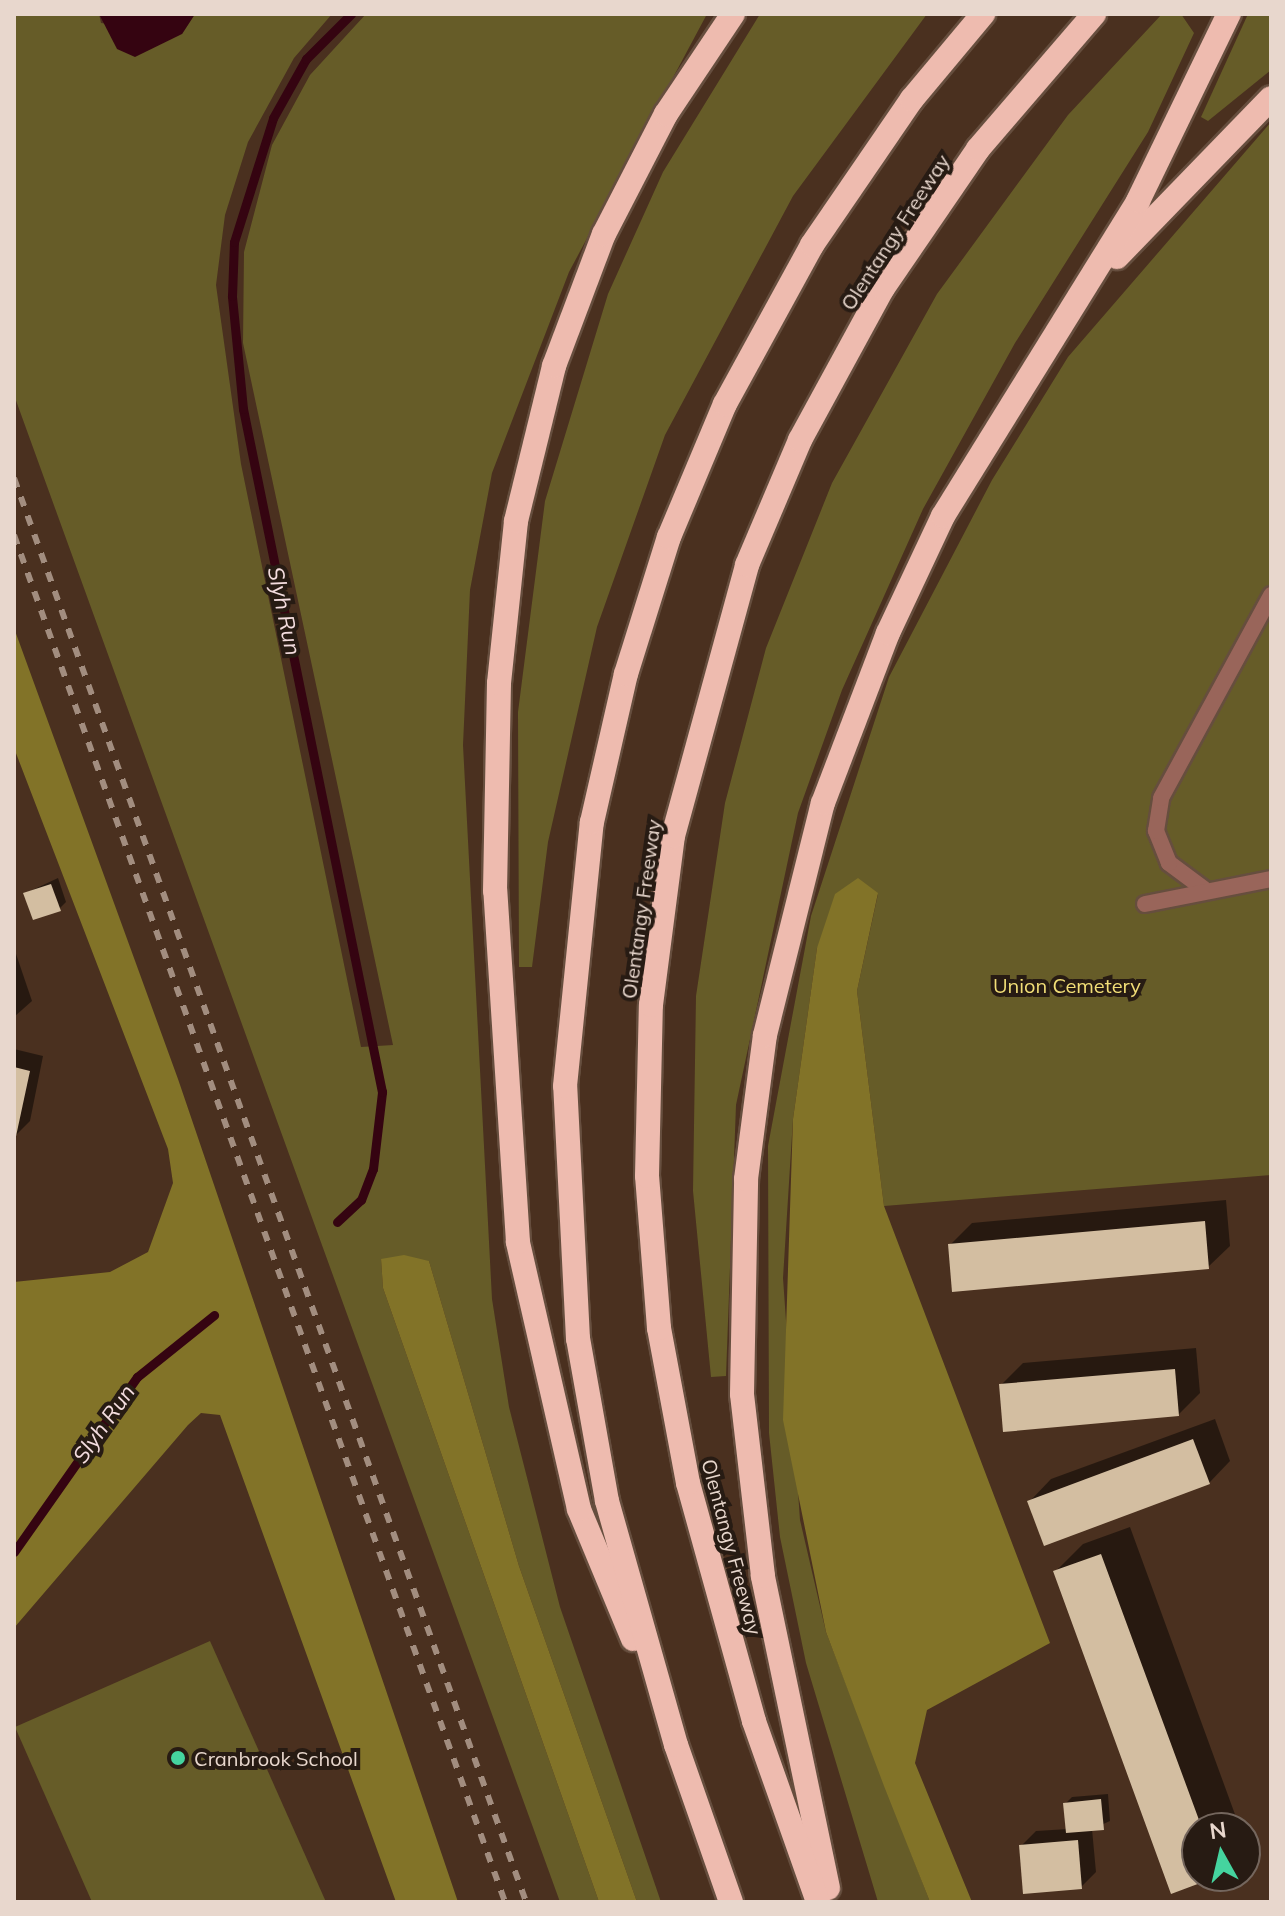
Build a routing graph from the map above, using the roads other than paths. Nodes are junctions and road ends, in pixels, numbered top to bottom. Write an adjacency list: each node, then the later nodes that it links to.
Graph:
1 (733, 14): 11 (highway)
2 (983, 14): 11 (highway)
3 (1094, 14): 13 (highway, Olentangy Freeway)
4 (1229, 14): 6 (highway)
5 (1271, 98): 6 (highway)
6 (1066, 317): 14 (highway)
7 (1271, 595): 9 (lane)
8 (1271, 879): 9 (lane)
9 (1204, 889): 10 (lane)
10 (1145, 904)
11 (676, 1745): 12 (highway)
12 (731, 1902)
13 (818, 1902)
14 (831, 1902)

